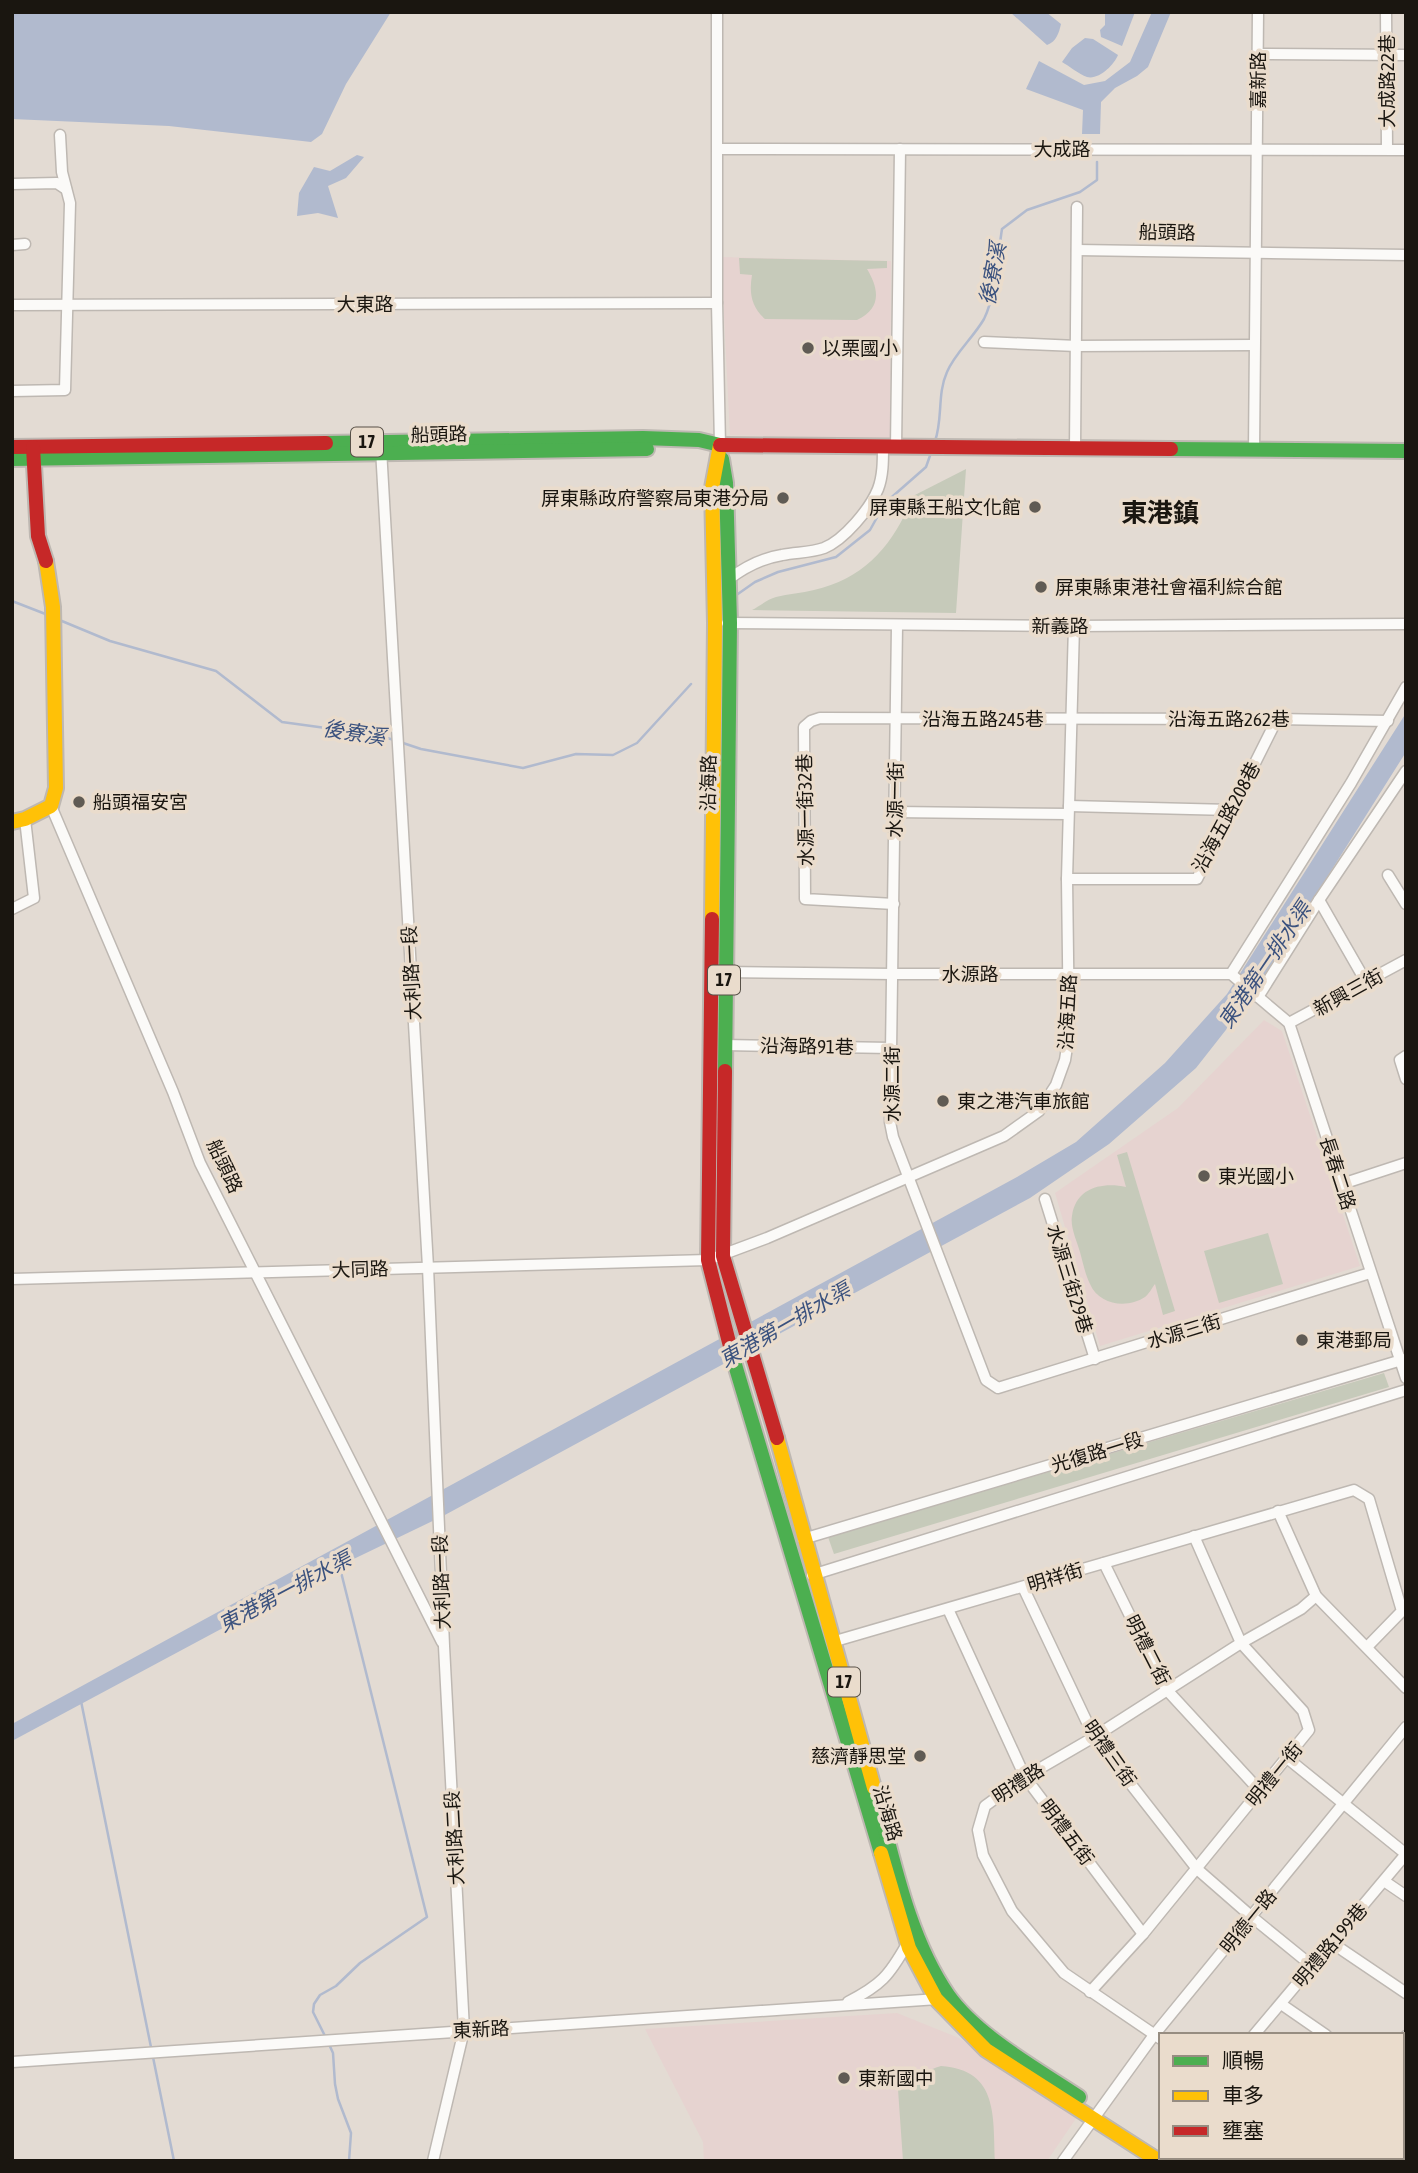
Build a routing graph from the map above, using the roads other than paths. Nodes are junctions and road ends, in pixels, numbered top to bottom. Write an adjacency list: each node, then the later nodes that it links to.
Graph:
1 (717, 12): 9 (street)
2 (1258, 12): 4 (street, 嘉新路)
3 (1386, 12): 5 (street, 大成路22巷)
4 (1258, 54): 5 (street); 8 (street, 嘉新路)
5 (1386, 55): 6 (street); 11 (street, 大成路22巷)
6 (1406, 55)
7 (60, 135): 14 (street)
8 (1257, 148): 10 (street, 大成路); 11 (street, 大成路); 19 (street)
9 (718, 149): 10 (street, 大成路); 21 (street)
10 (900, 149): 30 (street)
11 (1387, 149): 12 (street, 大成路)
12 (1406, 150)
13 (12, 184): 14 (street)
14 (66, 189): 23 (street)
15 (1077, 207): 18 (street)
16 (25, 244): 17 (street)
17 (12, 245)
18 (1077, 250): 19 (street, 船頭路); 26 (street)
19 (1257, 253): 20 (street, 船頭路); 25 (street)
20 (1406, 255)
21 (717, 303): 23 (street, 大東路); 28 (street)
22 (12, 305): 23 (street, 大東路)
23 (67, 305): 27 (street)
24 (984, 342): 26 (street)
25 (1254, 345): 26 (street); 33 (street)
26 (1077, 346): 32 (street)
27 (12, 391)
28 (720, 445): 30 (main road, 船頭路); 31 (main road, 船頭路 / 17); 37 (main road, 沿海路 / 17); 38 (main road, 17)
29 (12, 447): 35 (main road, 船頭路 / 17)
30 (889, 447): 32 (main road, 船頭路); 37 (street)
31 (381, 448): 35 (main road, 船頭路 / 17); 79 (street, 大利路一段)
32 (1075, 448): 33 (main road)
33 (1254, 451): 34 (main road)
34 (1406, 451)
35 (33, 452): 36 (main road, 船頭路 / 17); 51 (main road)
36 (12, 459)
37 (729, 579): 39 (main road, 沿海路 / 17)
38 (715, 623): 39 (street, 新義路); 63 (main road, 沿海路 / 17)
39 (730, 623): 41 (street, 新義路); 63 (main road, 沿海路 / 17)
40 (1406, 624): 42 (street, 新義路)
41 (897, 626): 42 (street, 新義路); 44 (street, 水源一街)
42 (1074, 626): 45 (street, 沿海五路)
43 (1406, 687): 47 (street)
44 (896, 719): 45 (street, 沿海五路245巷); 54 (street, 水源一街); 59 (street, 水源一街32巷)
45 (1070, 719): 46 (street, 沿海五路262巷); 52 (street, 沿海五路)
46 (1277, 719): 47 (street, 沿海五路262巷); 53 (street, 沿海五路208巷)
47 (1388, 721): 66 (street)
48 (1406, 771): 49 (street)
49 (1399, 783): 50 (street); 58 (street)
50 (1406, 794)
51 (51, 806): 55 (main road); 80 (street, 船頭路)
52 (1069, 810): 53 (street); 54 (street); 57 (street, 沿海五路)
53 (1231, 810): 57 (street, 沿海五路208巷)
54 (895, 812): 59 (street, 水源一街)
55 (19, 821): 61 (street)
56 (1388, 875): 60 (street)
57 (1067, 879): 64 (street, 沿海五路)
58 (1318, 900): 67 (street); 68 (street)
59 (894, 904): 65 (street, 水源一街)
60 (1406, 904)
61 (12, 909)
62 (1406, 960): 67 (street, 新興三街)
63 (717, 972): 65 (street, 水源路); 70 (main road, 沿海路 / 17); 78 (main road, 沿海路 / 17)
64 (1070, 973): 65 (street, 水源路); 66 (street, 水源路); 75 (street, 沿海五路)
65 (893, 974): 71 (street, 水源二街)
66 (1231, 974): 68 (street)
67 (1366, 982): 69 (street, 新興三街)
68 (1257, 996): 69 (street)
69 (1289, 1023): 76 (street, 長春二路)
70 (724, 1045): 71 (street, 沿海路91巷); 78 (main road, 沿海路 / 17)
71 (891, 1048): 75 (street, 水源二街)
72 (1403, 1058): 73 (street)
73 (1406, 1079)
74 (1406, 1163): 76 (street)
75 (908, 1176): 78 (street, 沿海五路); 86 (street, 水源二街)
76 (1342, 1184): 81 (street, 長春二路)
77 (1045, 1199): 83 (street, 水源三街29巷)
78 (715, 1258): 79 (street, 大同路); 90 (main road, 沿海路 / 17); 91 (main road, 沿海路 / 17)
79 (428, 1267): 80 (street, 大同路); 100 (street, 大利路一段)
80 (257, 1272): 82 (street, 大同路); 100 (street, 船頭路)
81 (1370, 1273): 83 (street, 水源三街); 84 (street, 長春二路)
82 (12, 1279)
83 (1095, 1359): 86 (street, 水源三街)
84 (1403, 1359): 85 (street, 長春二路); 90 (street, 光復路一段)
85 (1406, 1378)
86 (998, 1388)
87 (1406, 1390): 93 (street, 光復路一段)
88 (1278, 1511): 89 (street, 明祥街); 96 (street); 101 (street, 明祥街)
89 (1194, 1536): 92 (street, 明祥街); 99 (street, 明禮一街)
90 (806, 1538): 91 (street, 光復路一段); 93 (main road, 沿海路 / 17)
91 (788, 1543): 94 (main road, 沿海路 / 17)
92 (1104, 1563): 95 (street, 明祥街); 103 (street, 明禮二街)
93 (816, 1574): 94 (street, 光復路一段); 98 (main road, 沿海路 / 17)
94 (798, 1579): 117 (main road, 沿海路 / 17)
95 (1023, 1587): 97 (street, 明祥街); 105 (street, 明禮三街)
96 (1316, 1596): 99 (street, 明禮路); 101 (street)
97 (948, 1609): 98 (street, 明祥街); 107 (street, 明禮五街)
98 (832, 1643): 121 (main road, 沿海路 / 17)
99 (1241, 1643): 103 (street, 明禮路); 106 (street, 明禮一街)
100 (444, 1646): 124 (street, 大利路二段)
101 (1367, 1647): 102 (street)
102 (1406, 1688)
103 (1166, 1689): 105 (street, 明禮路); 108 (street, 明禮二街)
104 (1406, 1727): 109 (street, 明德一路)
105 (1094, 1737): 107 (street, 明禮路); 111 (street, 明禮三街)
106 (1287, 1758): 108 (street, 明禮一街); 109 (street)
107 (1025, 1777): 115 (street, 明禮五街); 119 (street, 明禮路)
108 (1260, 1791): 111 (street, 明禮一街)
109 (1344, 1803): 110 (street); 114 (street, 明德一路)
110 (1406, 1854): 112 (street, 明禮路199巷)
111 (1197, 1869): 114 (street, 明禮三街); 115 (street, 明禮一街)
112 (1384, 1881): 113 (street); 116 (street, 明禮路199巷)
113 (1406, 1896)
114 (1252, 1917): 118 (street, 明禮三街); 125 (street, 明德一路)
115 (1143, 1934): 119 (street, 明禮一街)
116 (1332, 1943): 118 (street, 明禮路199巷); 120 (street)
117 (907, 1944): 121 (main road, 沿海路 / 17); 122 (street)
118 (1311, 1965): 123 (street, 明禮路199巷)
119 (1090, 1992): 128 (street, 明禮路)
120 (1406, 1993)
121 (943, 1998): 122 (street, 東新路); 130 (main road, 沿海路 / 17)
122 (845, 2004): 124 (street, 東新路)
123 (1281, 2004): 126 (street, 明禮路199巷); 127 (street)
124 (464, 2030): 129 (street, 東新路); 132 (street, 大利路二段)
125 (1160, 2033)
126 (1256, 2033)
127 (1323, 2033)
128 (1157, 2037): 130 (street, 明德一路)
129 (12, 2062)
130 (1096, 2114): 131 (main road, 沿海路 / 17); 133 (street, 明德一路); 134 (main road, 沿海路 / 17)
131 (1159, 2148)
132 (433, 2161)
133 (1063, 2161)
134 (1159, 2161)

